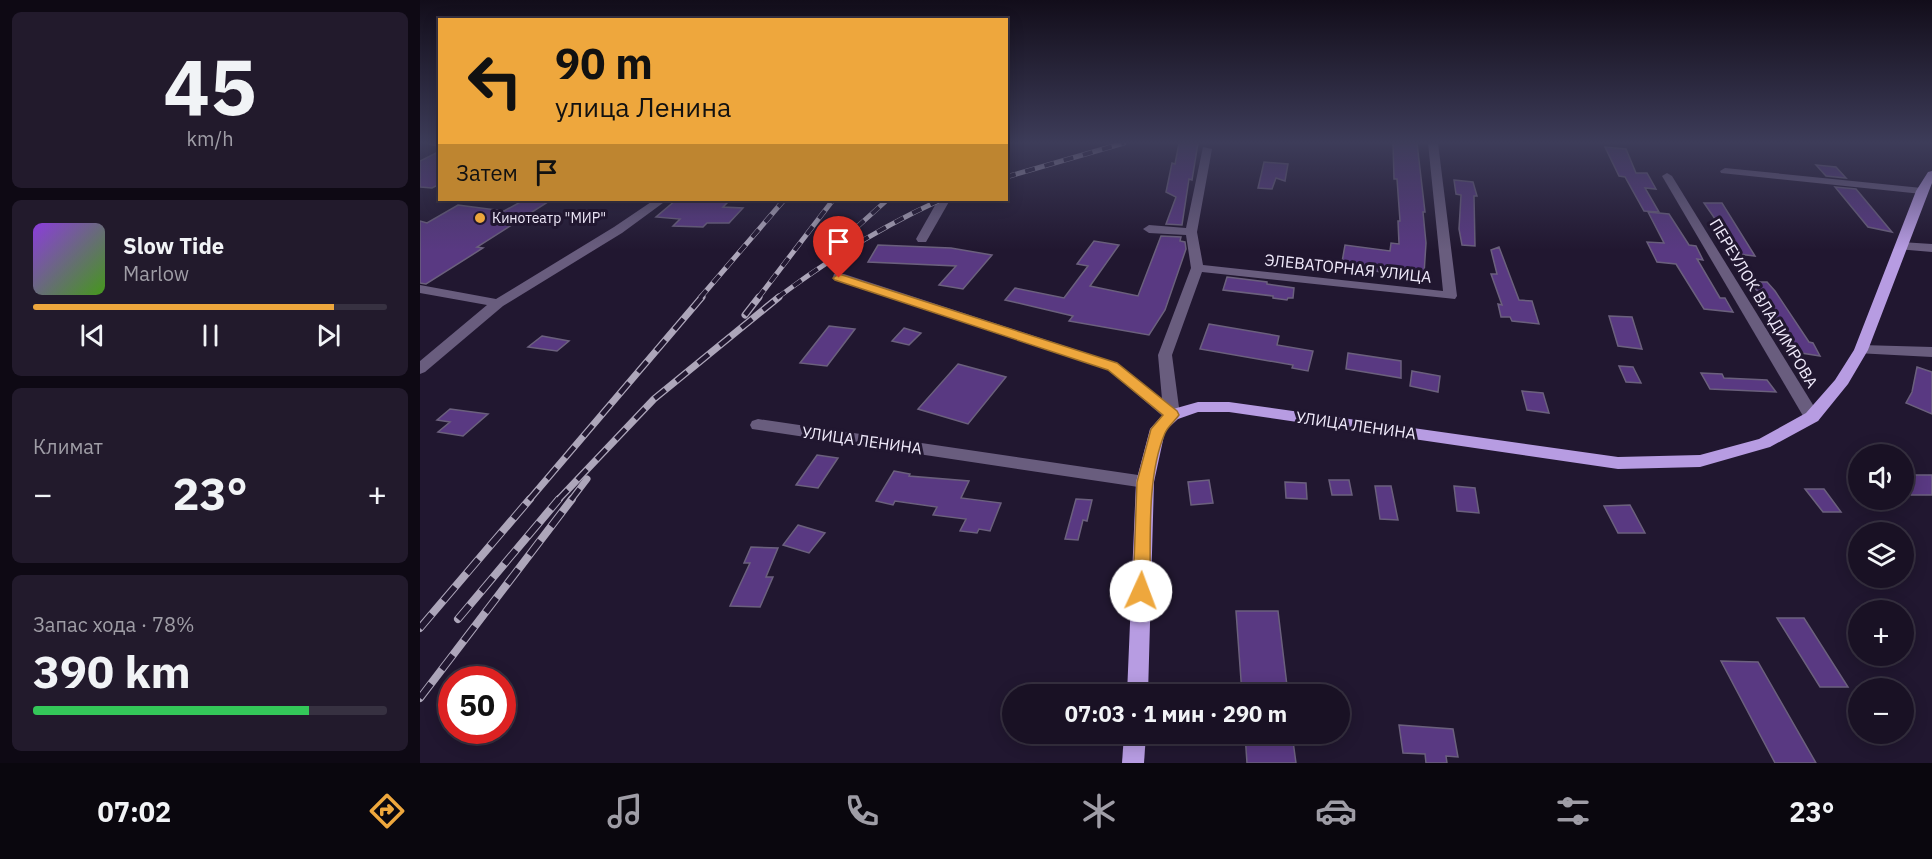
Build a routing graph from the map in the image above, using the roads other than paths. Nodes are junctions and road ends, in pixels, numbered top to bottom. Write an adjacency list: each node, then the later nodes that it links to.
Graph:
1 (1201, 179): 10 (street)
2 (1437, 179): 14 (street, ЭЛЕВАТОРНАЯ УЛИЦА)
3 (1669, 179): 22 (street, ПЕРЕУЛОК ВЛАДИМРОВА)
4 (1800, 179): 6 (street)
5 (1929, 179): 6 (main road, УЛИЦА ЛЕНИНА)
6 (1922, 191): 12 (main road, УЛИЦА ЛЕНИНА)
7 (660, 201): 17 (street)
8 (943, 201): 11 (street)
9 (1149, 229): 10 (street)
10 (1191, 232): 14 (street)
11 (922, 239)
12 (1901, 246): 13 (street); 18 (main road, УЛИЦА ЛЕНИНА)
13 (1932, 248)
14 (1197, 268): 21 (street)
15 (839, 278): 21 (street)
16 (420, 289): 17 (street)
17 (498, 303): 20 (street)
18 (1861, 350): 19 (street); 22 (main road, УЛИЦА ЛЕНИНА)
19 (1932, 352)
20 (420, 369)
21 (1172, 415): 22 (main road, УЛИЦА ЛЕНИНА); 24 (main road)
22 (1812, 417)
23 (758, 425): 24 (street, УЛИЦА ЛЕНИНА)
24 (1145, 482): 25 (main road)
25 (1137, 684)
26 (1134, 744): 27 (main road)
27 (1133, 763)

